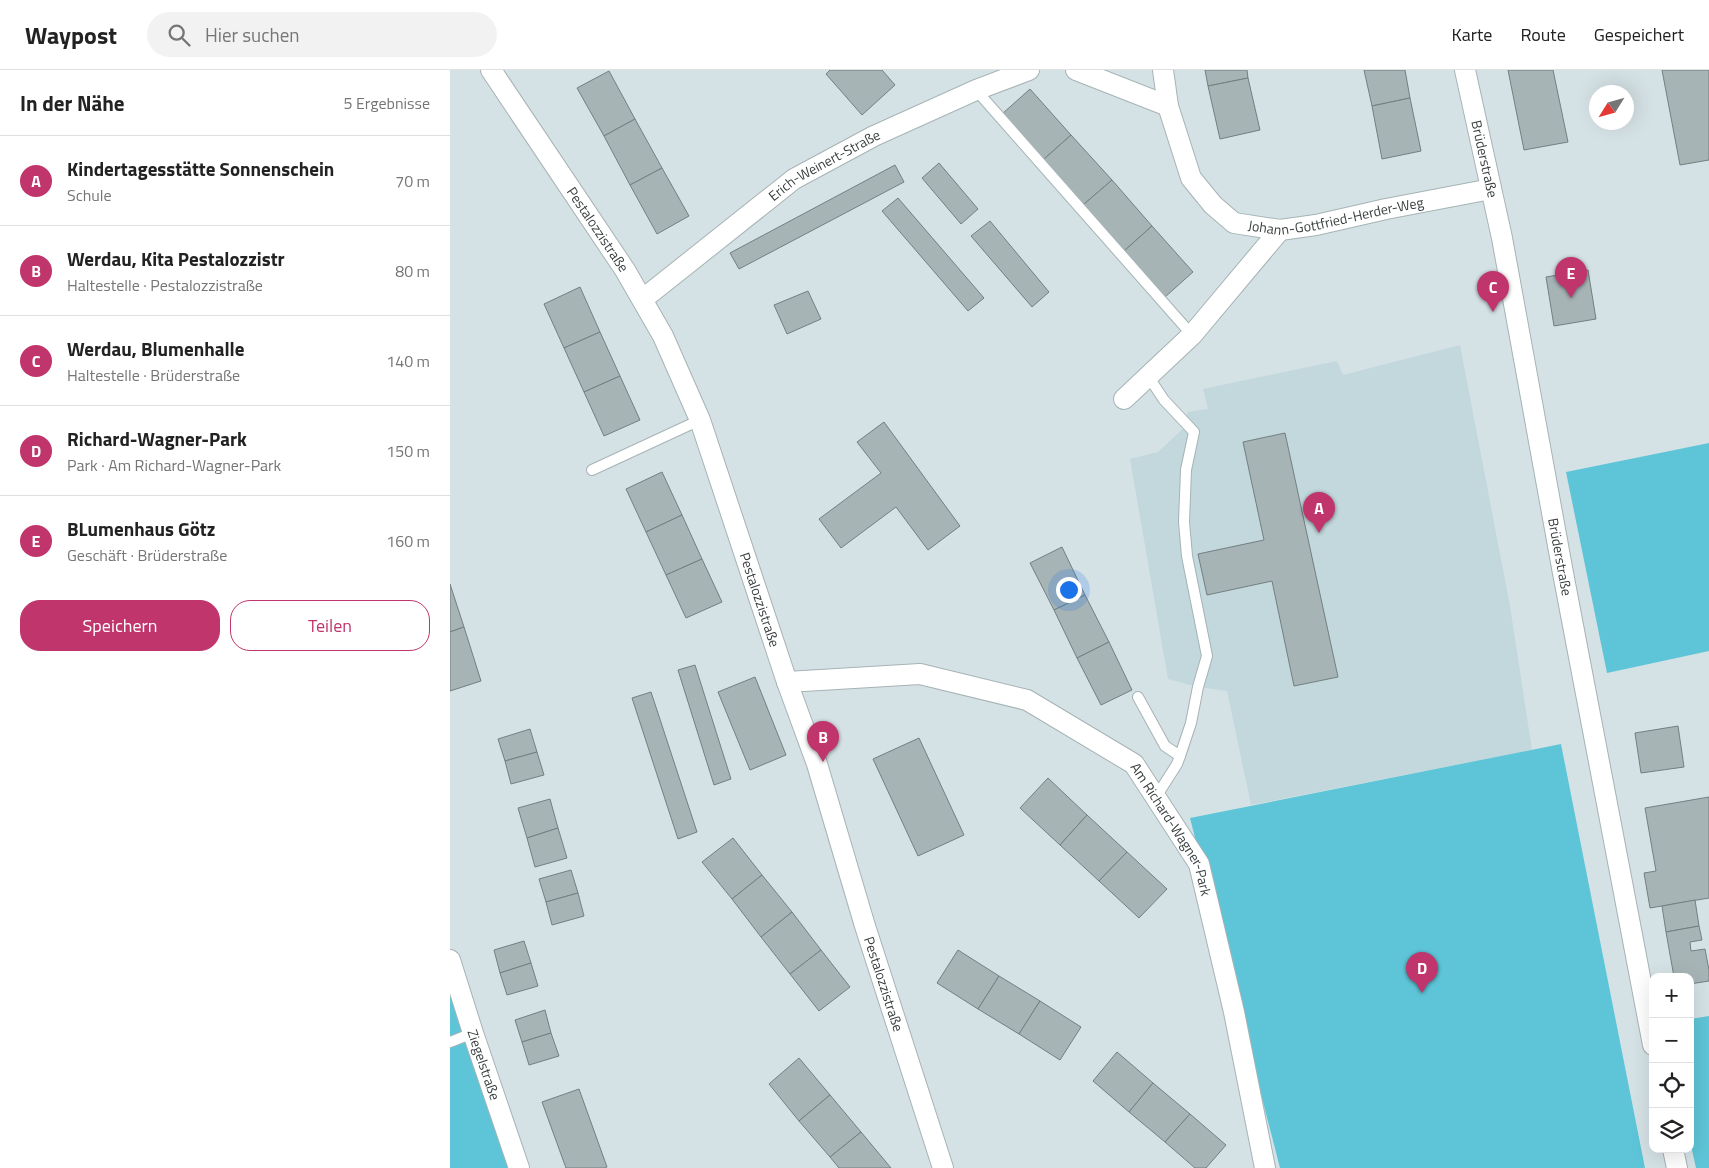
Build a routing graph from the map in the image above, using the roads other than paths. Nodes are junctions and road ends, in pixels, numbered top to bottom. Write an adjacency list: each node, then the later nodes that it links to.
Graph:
1 (491, 70): 10 (street, Pestalozzistraße)
2 (1028, 70): 6 (street, Erich-Weinert-Straße)
3 (1076, 70): 7 (street)
4 (1163, 70): 7 (street, Johann-Gottfried-Herder-Weg)
5 (1465, 70): 8 (street, Brüderstraße)
6 (976, 90): 10 (street, Erich-Weinert-Straße); 11 (lane)
7 (1168, 106): 9 (street, Johann-Gottfried-Herder-Weg)
8 (1491, 189): 9 (street, Johann-Gottfried-Herder-Weg); 21 (street, Brüderstraße)
9 (1280, 230): 11 (street)
10 (643, 299): 14 (street, Pestalozzistraße)
11 (1192, 335): 12 (street)
12 (1148, 376): 13 (street); 18 (lane)
13 (1124, 399)
14 (700, 420): 15 (lane); 16 (street, Pestalozzistraße)
15 (592, 470)
16 (787, 682): 19 (street, Am Richard-Wagner-Park); 26 (street, Pestalozzistraße)
17 (1138, 697): 18 (lane)
18 (1180, 756): 19 (lane)
19 (1156, 798): 27 (street, Am Richard-Wagner-Park)
20 (450, 960): 22 (street, Ziegelstraße)
21 (1649, 1024)
22 (473, 1034): 23 (lane); 25 (street, Ziegelstraße)
23 (450, 1042)
24 (1674, 1153): 28 (street)
25 (519, 1168)
26 (943, 1168)
27 (1266, 1168)
28 (1677, 1168)

